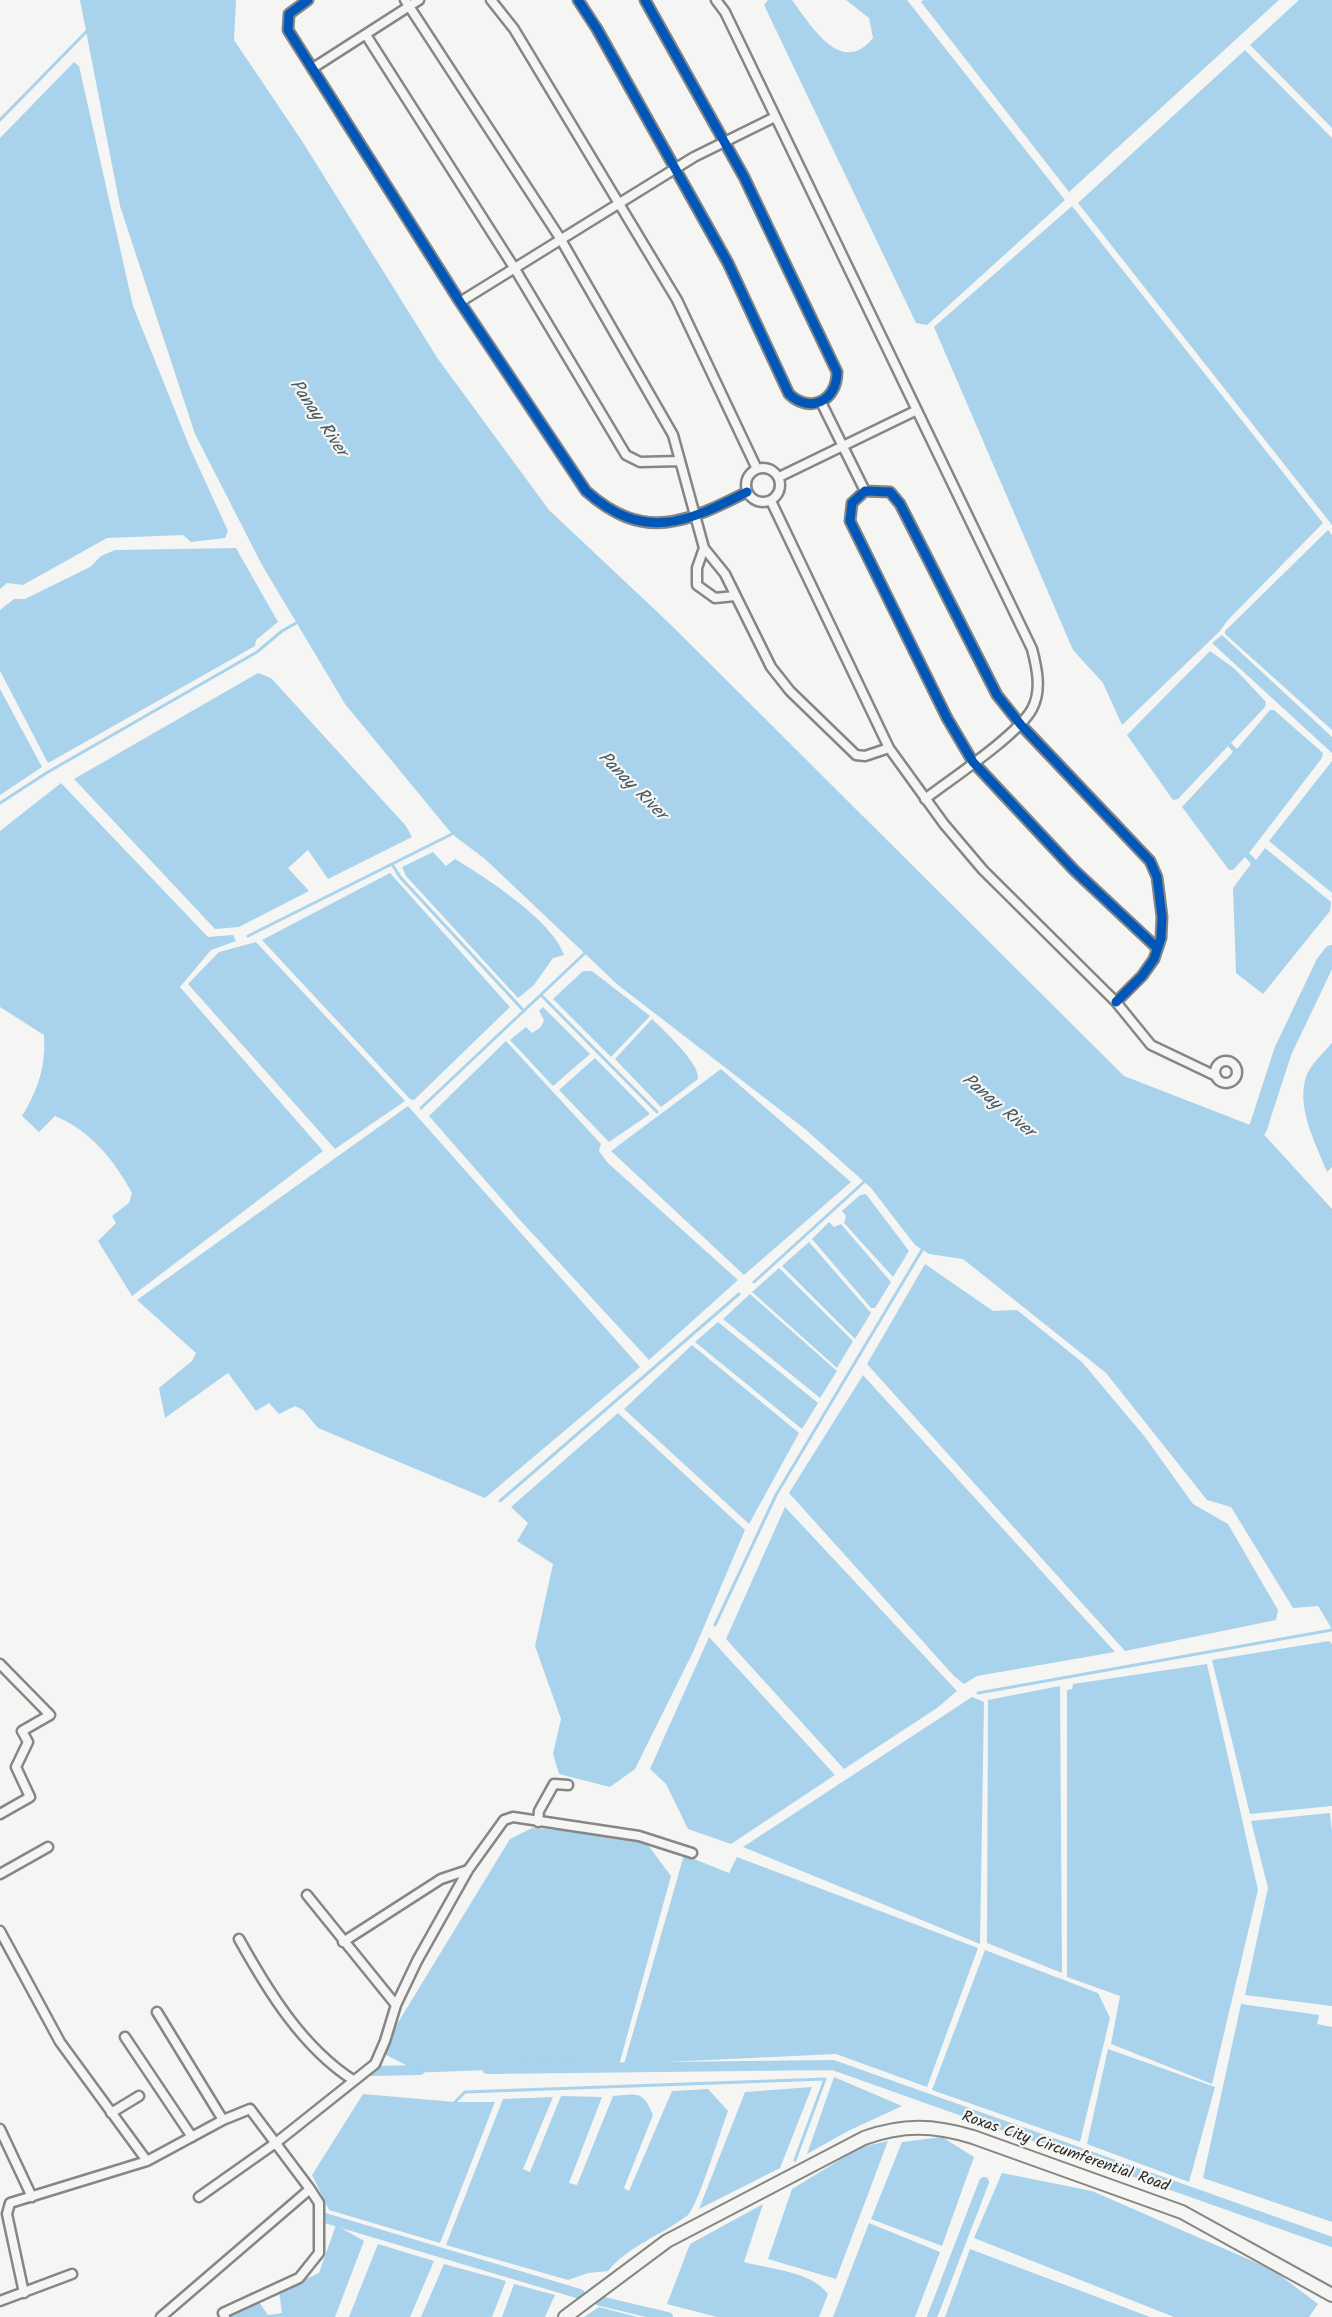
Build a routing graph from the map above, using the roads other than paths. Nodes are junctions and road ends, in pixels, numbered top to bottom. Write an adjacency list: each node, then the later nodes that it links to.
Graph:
1 (308, 0): 9 (street)
2 (419, 0): 7 (street)
3 (491, 0): 13 (street)
4 (578, 0): 12 (street)
5 (645, 0): 11 (street)
6 (716, 0): 10 (street)
7 (407, 3): 8 (street); 14 (street)
8 (366, 34): 9 (street); 15 (street)
9 (313, 68): 16 (street)
10 (775, 117): 11 (street); 18 (street)
11 (724, 142): 12 (street); 17 (street)
12 (674, 168): 13 (street); 17 (street)
13 (618, 202): 14 (street); 21 (street)
14 (560, 238): 15 (street); 20 (street)
15 (514, 269): 16 (street); 20 (street)
16 (460, 302): 26 (street)
17 (821, 402): 19 (street)
18 (915, 411): 19 (street); 29 (street)
19 (845, 447): 22 (street); 23 (street)
20 (680, 461): 26 (street)
21 (757, 469): 22 (street); 24 (street)
22 (779, 477): 25 (street)
23 (865, 491): 29 (street); 31 (street)
24 (747, 492): 25 (street); 26 (street)
25 (771, 501): 30 (street)
26 (696, 517): 27 (street)
27 (704, 548): 28 (street); 28 (street)
28 (735, 596): 30 (street)
29 (1021, 725): 31 (street); 33 (street)
30 (889, 748): 32 (street)
31 (973, 762): 32 (street); 33 (street)
32 (925, 799): 34 (street)
33 (1156, 947): 34 (street)
34 (1116, 1002): 35 (street)
35 (1216, 1076)
36 (0, 1664): 38 (street)
37 (568, 1785): 39 (street)
38 (0, 1814)
39 (538, 1822): 41 (street); 42 (street)
40 (48, 1847): 43 (street)
41 (692, 1853)
42 (468, 1870): 47 (street); 48 (street)
43 (0, 1874)
44 (307, 1894): 47 (street)
45 (0, 1931): 53 (street)
46 (238, 1939): 51 (street)
47 (343, 1942): 48 (street)
48 (396, 2005): 51 (street)
49 (157, 2012): 54 (street)
50 (125, 2037): 56 (street)
51 (352, 2080): 57 (street)
52 (139, 2096): 53 (street)
53 (111, 2113): 58 (street)
54 (223, 2120): 56 (street); 57 (street)
55 (0, 2129): 60 (street)
56 (192, 2136): 58 (street)
57 (277, 2142): 59 (street); 61 (street)
58 (147, 2161): 60 (street)
59 (310, 2189): 66 (street); 67 (street)
60 (32, 2197): 63 (street)
61 (199, 2197)
62 (72, 2274): 63 (street)
63 (24, 2293): 65 (street)
64 (1331, 2294): 68 (main road, Roxas City Circumferential Road)
65 (0, 2301)
66 (160, 2317)
67 (225, 2317)
68 (565, 2317)

